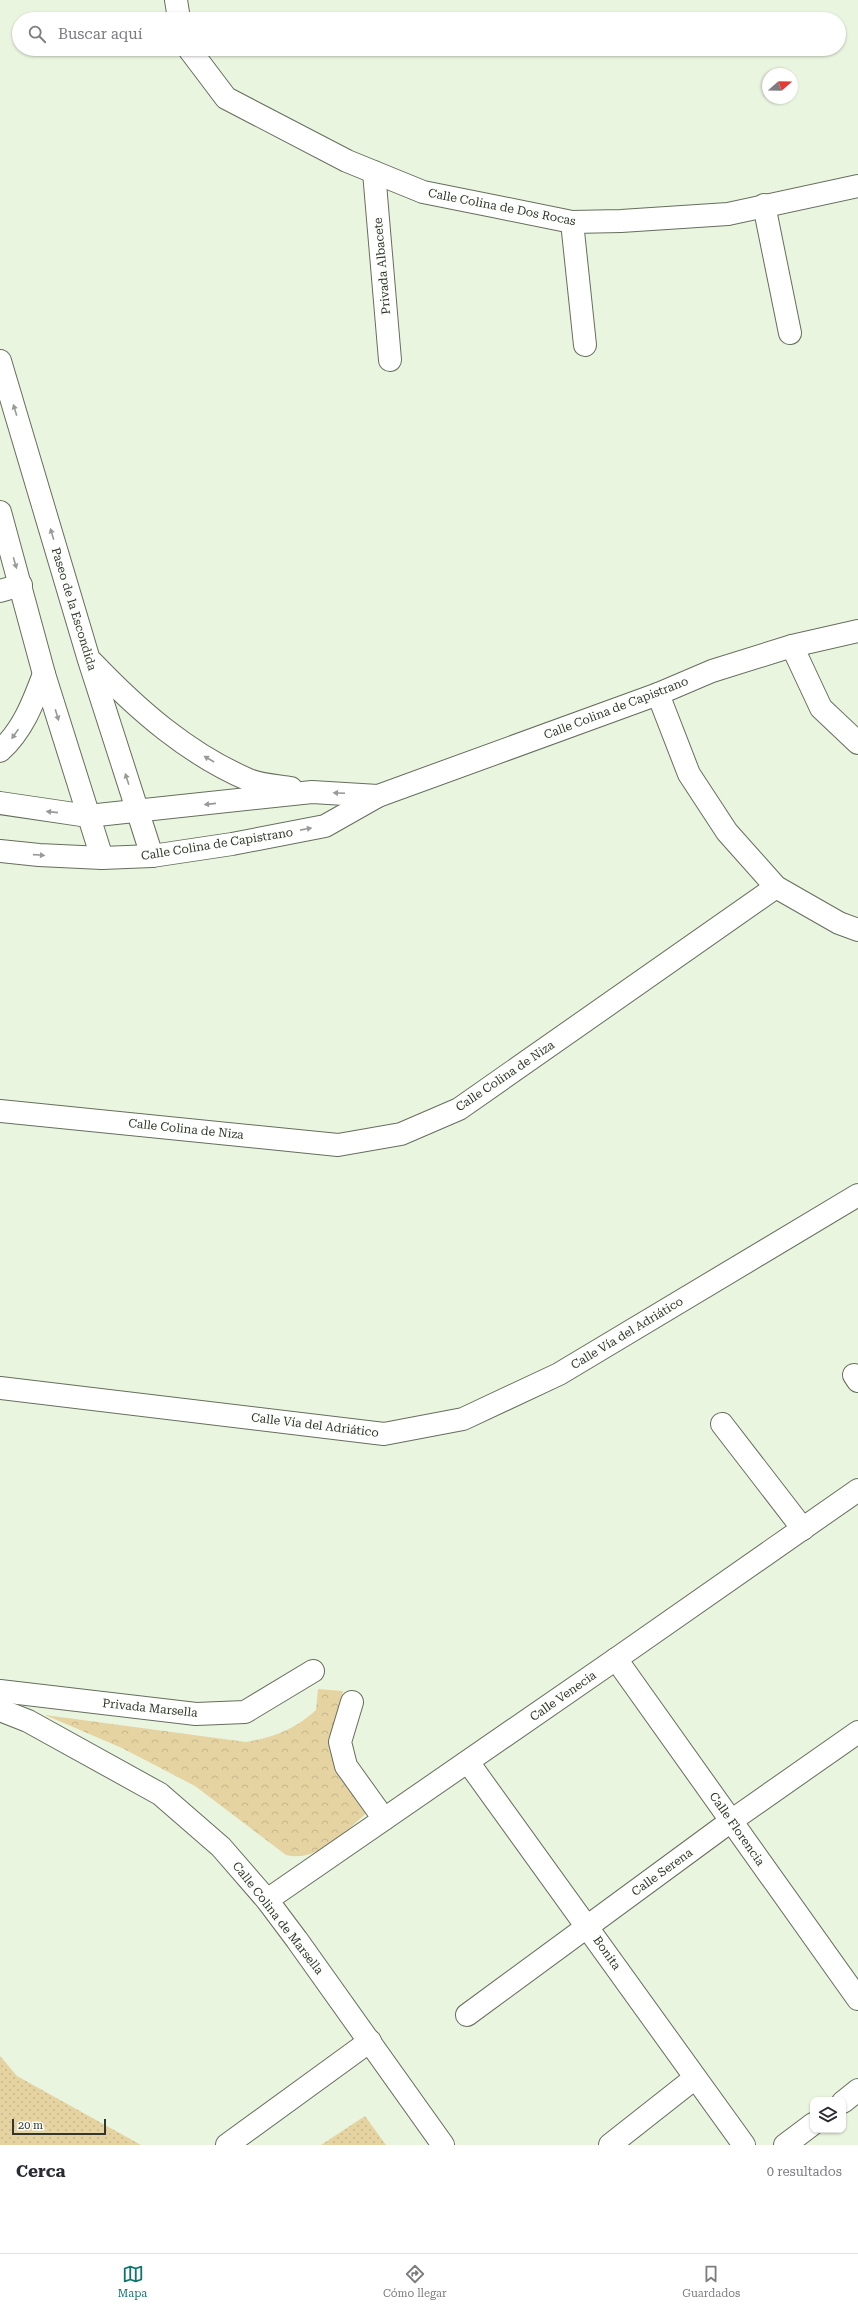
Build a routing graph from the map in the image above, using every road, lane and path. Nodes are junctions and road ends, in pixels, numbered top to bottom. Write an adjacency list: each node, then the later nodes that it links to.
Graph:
1 (176, 0): 2 (street)
2 (178, 12)
3 (194, 56): 4 (street, Calle Colina de Dos Rocas)
4 (374, 172): 7 (street, Calle Colina de Dos Rocas); 11 (street, Privada Albacete)
5 (858, 186): 6 (street, Calle Colina de Dos Rocas)
6 (764, 205): 7 (street, Calle Colina de Dos Rocas); 8 (street)
7 (572, 222): 9 (street)
8 (790, 333)
9 (585, 345)
10 (0, 360): 17 (street, Paseo de la Escondida, one-way to 10)
11 (390, 360)
12 (0, 512): 13 (street, one-way to 13)
13 (21, 585): 14 (street); 18 (street)
14 (0, 591)
15 (858, 631): 16 (street, Calle Colina de Capistrano)
16 (792, 646): 19 (street, Calle Colina de Capistrano); 20 (street)
17 (90, 660): 22 (street, one-way to 17); 25 (street, Paseo de la Escondida, one-way to 17)
18 (44, 674): 21 (street, one-way to 21); 26 (street, one-way to 26)
19 (658, 694): 23 (street, Calle Colina de Capistrano); 30 (street)
20 (858, 743)
21 (0, 751)
22 (312, 792): 23 (street, Calle Colina de Capistrano, one-way to 22); 25 (street, Calle Colina de Capistrano, one-way to 25)
23 (378, 796): 28 (street, Calle Colina de Capistrano, one-way to 23)
24 (0, 803): 26 (street, Calle Colina de Capistrano, one-way to 24)
25 (137, 812): 26 (street, Calle Colina de Capistrano); 28 (street, Paseo de la Escondida)
26 (88, 816): 29 (street)
27 (0, 851): 29 (street, Calle Colina de Capistrano, one-way to 29)
28 (152, 856): 29 (street, Calle Colina de Capistrano)
29 (102, 858)
30 (776, 887): 31 (street); 32 (street, Calle Colina de Niza)
31 (858, 930)
32 (0, 1111)
33 (858, 1195): 34 (street, Calle Vía del Adriático)
34 (0, 1388)
35 (722, 1424): 37 (street)
36 (858, 1490): 37 (street, Calle Venecia)
37 (803, 1529): 38 (street, Calle Venecia)
38 (616, 1659): 44 (street, Calle Venecia); 46 (street, Calle Florencia)
39 (313, 1672): 40 (street, Privada Marsella)
40 (0, 1692)
41 (352, 1702): 45 (street)
42 (0, 1710): 47 (street, Calle Colina de Marsella)
43 (858, 1732): 46 (street, Calle Serena)
44 (468, 1762): 45 (street, Calle Venecia); 48 (street, Bonita)
45 (384, 1819): 47 (street, Calle Venecia)
46 (731, 1821): 48 (street, Calle Serena); 49 (street, Calle Florencia)
47 (266, 1900): 51 (street, Calle Colina de Marsella)
48 (588, 1926): 50 (street, Calle Serena); 52 (street, Bonita)
49 (858, 1999)
50 (467, 2015)
51 (370, 2041): 56 (street); 57 (street, Calle Colina de Marsella)
52 (695, 2078): 58 (street); 59 (street, Bonita)
53 (858, 2090): 54 (street)
54 (846, 2100)
55 (810, 2126): 60 (street)
56 (227, 2145)
57 (443, 2145)
58 (610, 2145)
59 (744, 2145)
60 (785, 2145)

